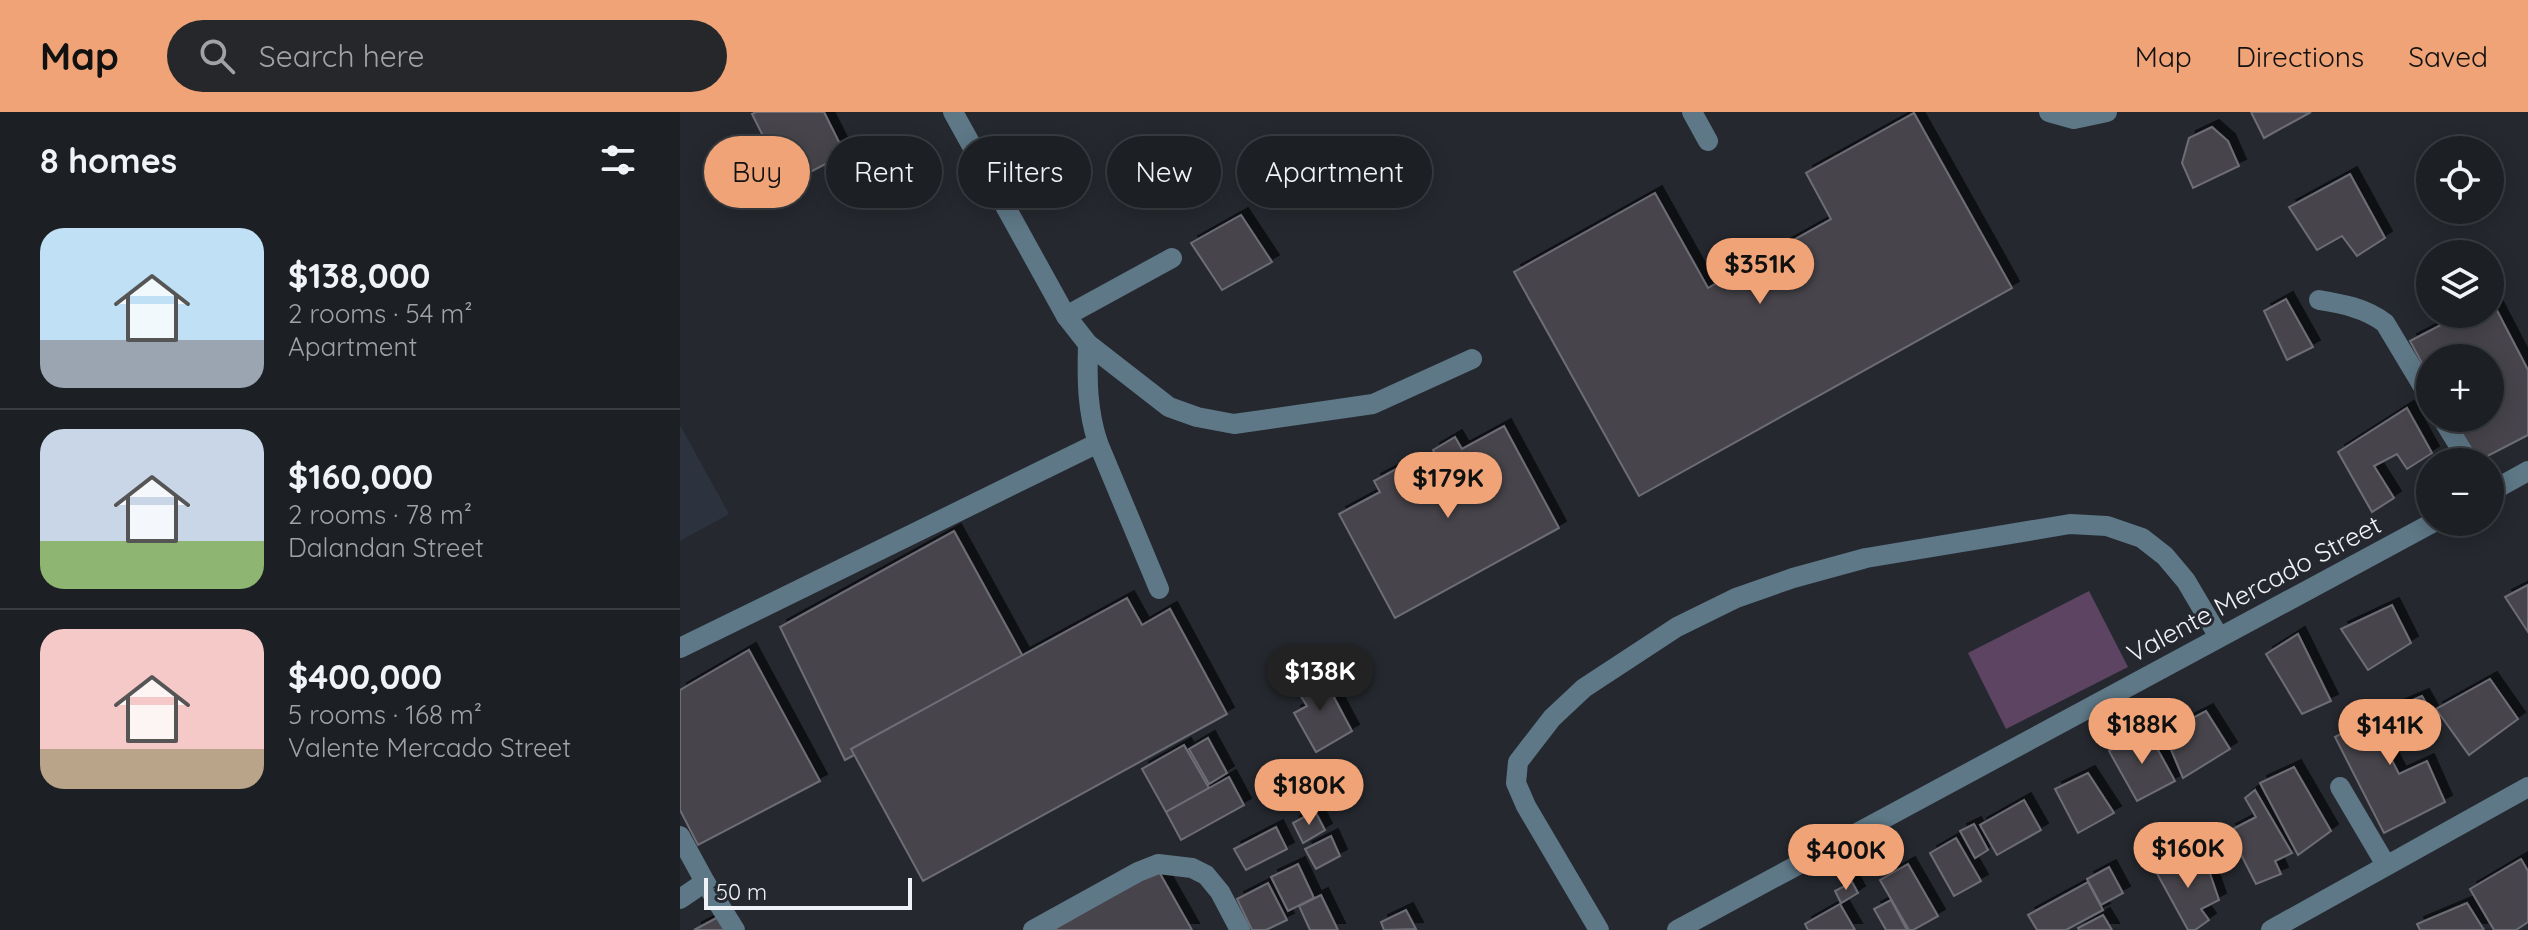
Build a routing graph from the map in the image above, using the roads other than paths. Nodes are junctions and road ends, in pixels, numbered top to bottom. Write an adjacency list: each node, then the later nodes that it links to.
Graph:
1 (953, 112): 8 (street)
2 (1692, 112): 5 (street)
3 (2049, 112): 4 (street)
4 (2107, 112)
5 (1708, 141)
6 (1172, 258): 8 (street)
7 (2319, 300): 11 (street)
8 (1066, 316): 9 (street)
9 (1088, 344): 10 (street); 12 (street)
10 (1472, 359)
11 (2416, 375)
12 (1098, 443): 16 (street); 18 (street)
13 (2528, 471): 14 (street)
14 (2504, 484)
15 (2416, 532): 17 (street, Valente Mercado Street)
16 (1159, 589)
17 (2219, 637): 28 (street); 29 (street, Valente Mercado Street)
18 (680, 648)
19 (2340, 787): 22 (street)
20 (2528, 787): 22 (street)
21 (680, 836): 23 (street)
22 (2386, 865): 30 (street)
23 (705, 882): 24 (street); 25 (street)
24 (680, 899)
25 (735, 930)
26 (1033, 930): 27 (street)
27 (1240, 930)
28 (1599, 930)
29 (1677, 930)
30 (2271, 930)

